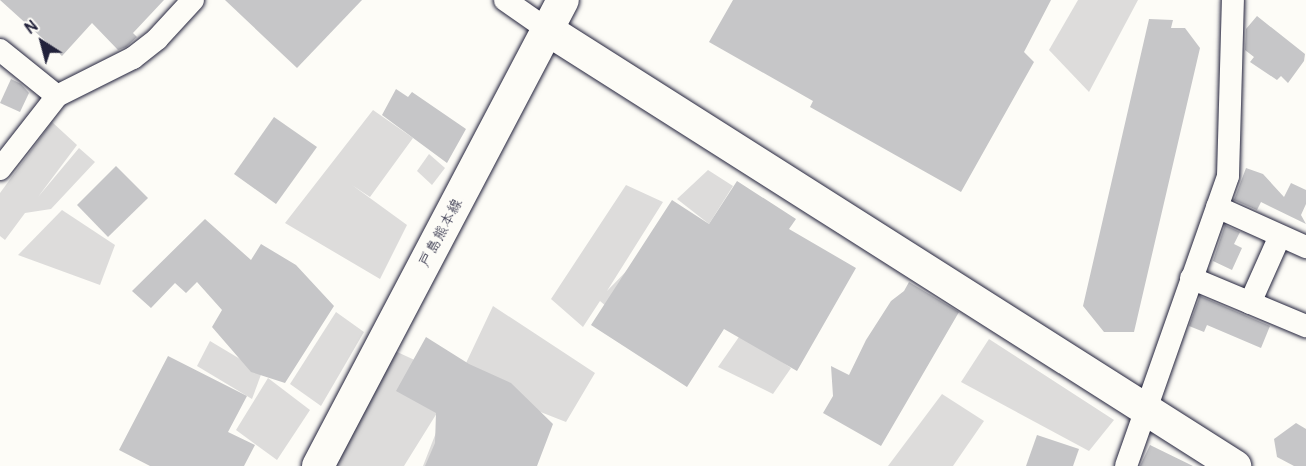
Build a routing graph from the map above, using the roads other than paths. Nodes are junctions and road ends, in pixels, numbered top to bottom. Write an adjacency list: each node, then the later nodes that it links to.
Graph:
1 (193, 0): 7 (street)
2 (505, 0): 5 (street)
3 (563, 0): 5 (street, 戸島熊本線)
4 (1233, 0): 9 (street)
5 (548, 30): 15 (street); 16 (street, 戸島熊本線)
6 (0, 50): 7 (street)
7 (57, 96): 8 (street)
8 (0, 169)
9 (1216, 207): 10 (street); 12 (street)
10 (1281, 236): 11 (street); 13 (street)
11 (1306, 247)
12 (1191, 278): 13 (street); 15 (street)
13 (1250, 303): 14 (street)
14 (1306, 326)
15 (1144, 409): 17 (street); 18 (street)
16 (318, 466)
17 (1126, 466)
18 (1235, 466)

